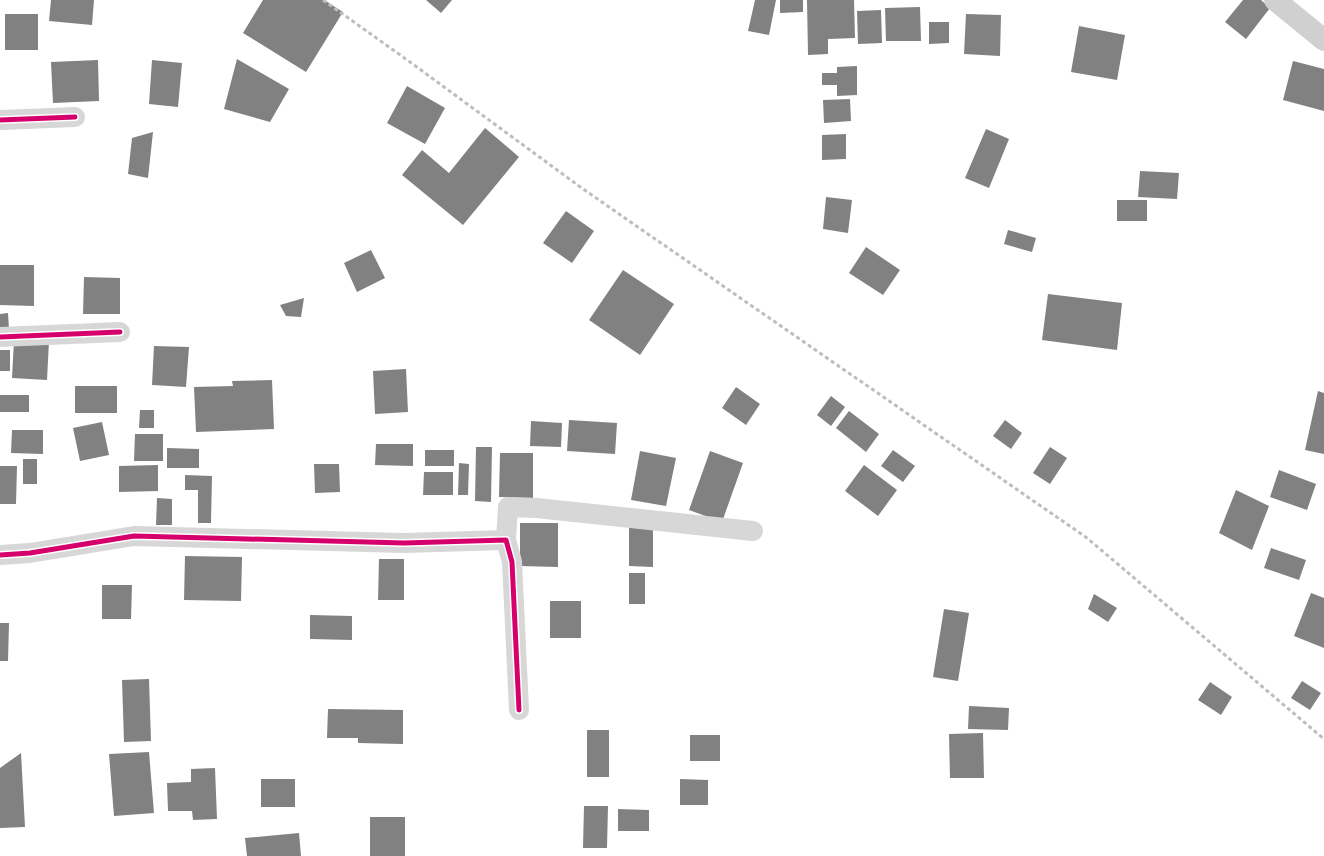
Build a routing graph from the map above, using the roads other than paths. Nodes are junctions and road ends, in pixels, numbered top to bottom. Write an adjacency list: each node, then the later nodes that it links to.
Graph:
1 (1275, 0): 2 (main road)
2 (1324, 40)
3 (75, 117): 4 (street)
4 (0, 120)
5 (120, 332): 6 (street)
6 (0, 337)
7 (753, 531): 8 (street)
8 (506, 540): 9 (street); 10 (street)
9 (0, 555)
10 (519, 710)

